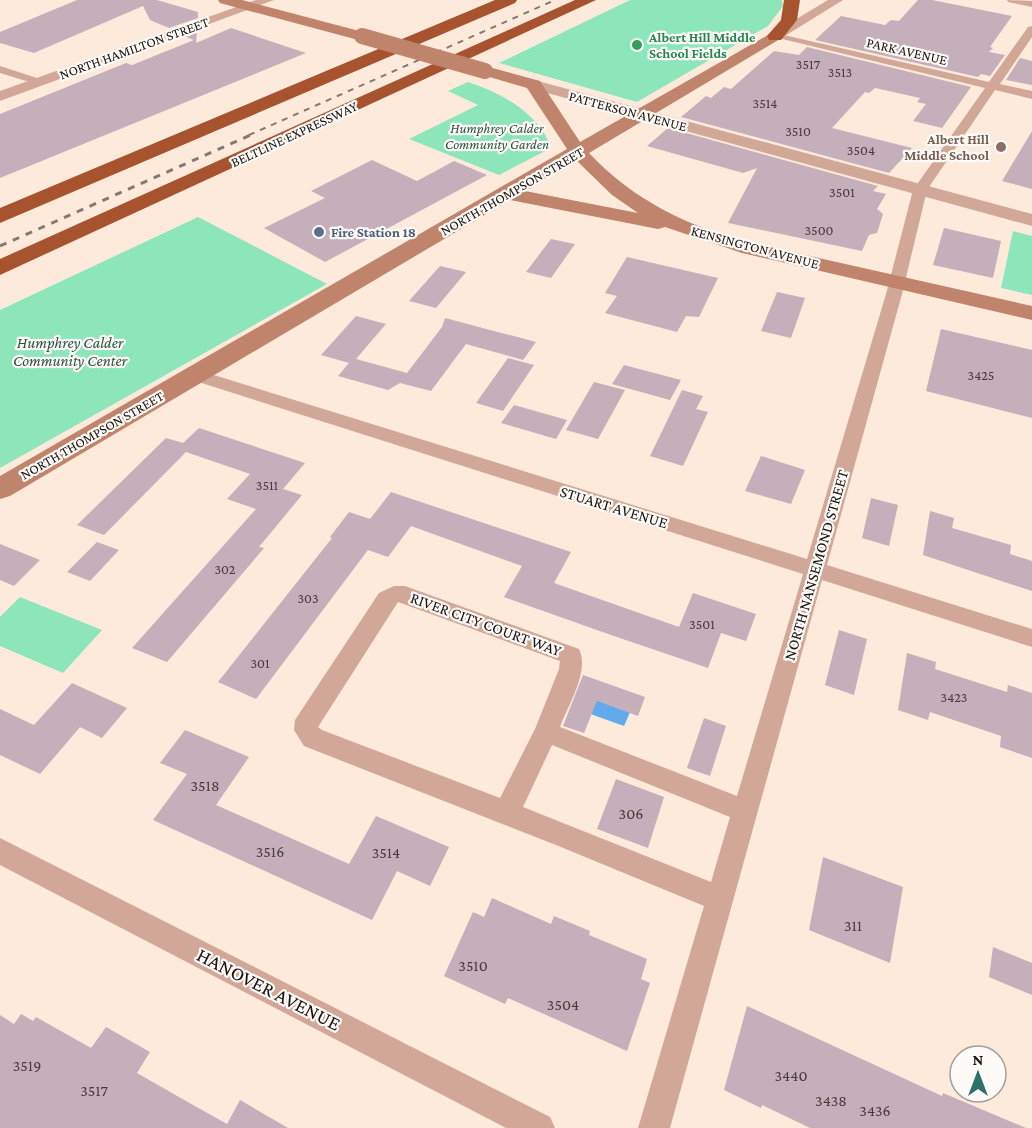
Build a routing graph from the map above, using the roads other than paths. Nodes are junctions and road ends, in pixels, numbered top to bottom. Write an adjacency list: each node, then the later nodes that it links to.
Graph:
1 (225, 0): 9 (main road)
2 (268, 0): 9 (street, NORTH HAMILTON STREET)
3 (509, 0): 24 (highway)
4 (588, 0): 27 (highway, BELTLINE EXPRESSWAY)
5 (792, 0): 11 (highway)
6 (837, 0): 11 (street, NORTH THOMPSON STREET)
7 (1012, 0): 8 (street)
8 (1032, 4)
9 (251, 7): 13 (main road); 14 (street, NORTH HAMILTON STREET)
10 (1032, 29): 16 (street, NORTH NANSEMOND STREET)
11 (775, 36): 16 (street, PARK AVENUE); 20 (main road, NORTH THOMPSON STREET)
12 (0, 69): 14 (street)
13 (480, 73): 15 (main road, PATTERSON AVENUE); 19 (main road)
14 (39, 82): 18 (street, NORTH HAMILTON STREET)
15 (534, 85): 19 (main road, KENSINGTON AVENUE); 20 (street, PATTERSON AVENUE)
16 (993, 86): 17 (street, PARK AVENUE); 22 (street, NORTH NANSEMOND STREET)
17 (1032, 95)
18 (0, 96)
19 (547, 108): 21 (main road, KENSINGTON AVENUE)
20 (642, 114): 21 (main road, NORTH THOMPSON STREET); 22 (street, PATTERSON AVENUE)
21 (580, 152): 23 (main road, NORTH THOMPSON STREET); 26 (main road, KENSINGTON AVENUE)
22 (920, 190): 25 (street, PATTERSON AVENUE); 28 (street, NORTH NANSEMOND STREET)
23 (507, 193): 26 (main road); 30 (main road, NORTH THOMPSON STREET)
24 (0, 216)
25 (1032, 220)
26 (678, 226): 28 (main road, KENSINGTON AVENUE)
27 (0, 268)
28 (897, 282): 29 (main road, KENSINGTON AVENUE); 32 (street, NORTH NANSEMOND STREET)
29 (1032, 313)
30 (195, 375): 31 (main road, NORTH THOMPSON STREET); 32 (street, STUART AVENUE)
31 (0, 489)
32 (814, 570): 33 (street, STUART AVENUE); 35 (street, NORTH NANSEMOND STREET)
33 (1032, 638)
34 (546, 732): 35 (street); 36 (street); 36 (street, RIVER CITY COURT WAY)
35 (745, 811): 38 (street, NORTH NANSEMOND STREET)
36 (506, 814): 38 (street, RIVER CITY COURT WAY)
37 (0, 851): 39 (street, HANOVER AVENUE)
38 (719, 899): 40 (street, NORTH NANSEMOND STREET)
39 (539, 1128)
40 (654, 1128)

